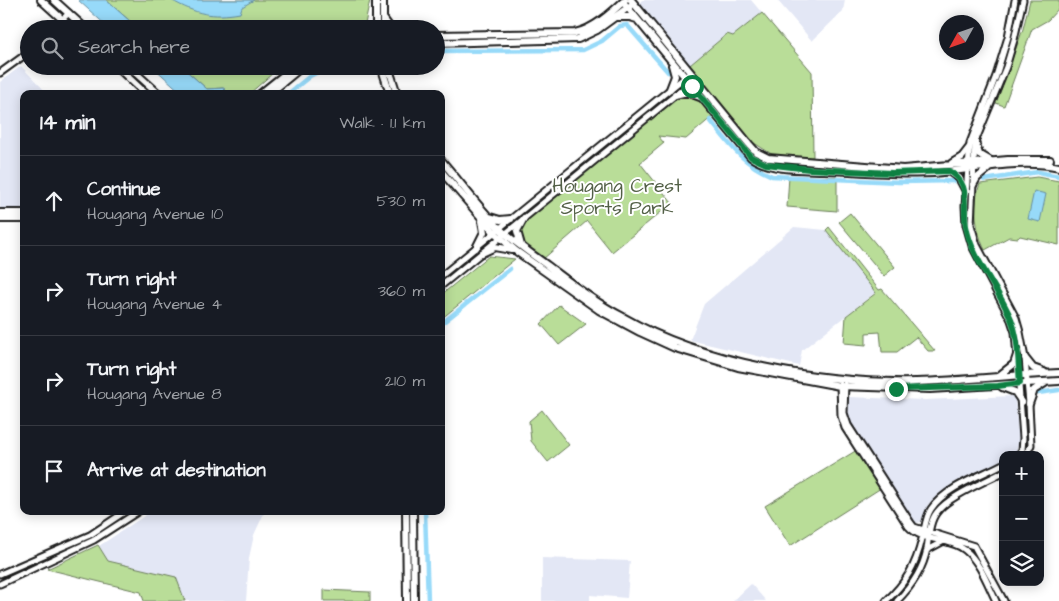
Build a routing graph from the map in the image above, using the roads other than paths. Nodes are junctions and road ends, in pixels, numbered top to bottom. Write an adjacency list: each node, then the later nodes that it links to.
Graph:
1 (41, 0): 12 (main road)
2 (54, 0): 9 (main road)
3 (376, 0): 14 (main road)
4 (384, 0): 10 (main road)
5 (1015, 0): 41 (street)
6 (1023, 0): 40 (street)
7 (624, 1): 8 (main road); 18 (main road)
8 (632, 3): 11 (main road); 17 (main road); 29 (main road)
9 (69, 13): 12 (street); 13 (main road)
10 (382, 17): 15 (main road); 16 (main road)
11 (614, 17): 17 (main road); 19 (main road)
12 (62, 19)
13 (76, 20)
14 (376, 20)
15 (382, 20)
16 (384, 20)
17 (638, 20): 21 (main road)
18 (445, 35)
19 (445, 42)
20 (20, 59): 22 (street)
21 (670, 59): 29 (main road); 37 (main road)
22 (0, 73)
23 (126, 75): 31 (main road)
24 (138, 75): 32 (main road)
25 (284, 75): 33 (main road)
26 (292, 75): 34 (main road)
27 (383, 75): 35 (main road)
28 (392, 75): 36 (main road)
29 (687, 75): 30 (main road); 37 (street)
30 (692, 81): 38 (street); 39 (main road); 47 (main road)
31 (142, 90)
32 (155, 90)
33 (265, 90)
34 (274, 90)
35 (389, 90)
36 (396, 90)
37 (670, 90): 58 (street)
38 (675, 95): 39 (main road); 55 (street)
39 (705, 101): 47 (main road)
40 (975, 142): 44 (main road); 45 (street)
41 (968, 148): 45 (street); 47 (main road)
42 (1059, 162): 44 (main road)
43 (445, 165): 54 (main road)
44 (991, 165): 45 (main road); 46 (main road); 49 (main road)
45 (970, 166): 47 (main road); 49 (street); 50 (street)
46 (1059, 167)
47 (949, 168): 50 (main road)
48 (445, 177): 52 (main road)
49 (973, 185): 66 (street)
50 (966, 191): 66 (street)
51 (0, 213): 53 (main road)
52 (477, 213): 59 (main road); 61 (main road)
53 (20, 214)
54 (488, 216): 58 (main road); 59 (main road)
55 (524, 218): 60 (street); 62 (main road)
56 (0, 219): 57 (main road)
57 (20, 219)
58 (511, 219): 59 (street)
59 (497, 231): 60 (main road); 61 (street)
60 (503, 236): 62 (main road); 63 (main road); 64 (street)
61 (476, 248): 65 (street)
62 (524, 248): 75 (main road)
63 (516, 251): 64 (main road); 75 (main road)
64 (482, 253): 67 (street)
65 (445, 273)
66 (992, 279): 68 (street); 69 (street)
67 (445, 283)
68 (1018, 352): 72 (street); 73 (main road)
69 (1025, 358): 71 (main road); 72 (street)
70 (1059, 373): 71 (main road)
71 (1047, 374): 72 (main road)
72 (1023, 375): 73 (main road); 77 (street)
73 (997, 377): 75 (main road)
74 (1059, 381): 76 (main road)
75 (843, 382): 78 (main road); 90 (street)
76 (1048, 382): 77 (main road); 79 (main road)
77 (1023, 383): 78 (main road); 79 (street)
78 (998, 386): 79 (main road)
79 (1025, 403): 80 (street); 81 (street)
80 (1020, 451)
81 (1027, 451)
82 (999, 466): 88 (street)
83 (999, 474): 89 (street)
84 (120, 515): 96 (street)
85 (133, 515): 97 (street)
86 (406, 515): 98 (main road)
87 (413, 515): 99 (main road)
88 (926, 520): 90 (street); 91 (street)
89 (932, 522): 91 (street); 92 (street)
90 (913, 529): 91 (street); 94 (street)
91 (927, 534): 92 (street); 93 (street); 94 (street); 95 (street)
92 (940, 534): 103 (street)
93 (943, 542): 95 (street); 102 (street)
94 (920, 548): 100 (street)
95 (927, 550): 101 (street)
96 (0, 574)
97 (0, 584)
98 (407, 601)
99 (414, 601)
100 (886, 601)
101 (897, 601)
102 (996, 601)
103 (1004, 601)

